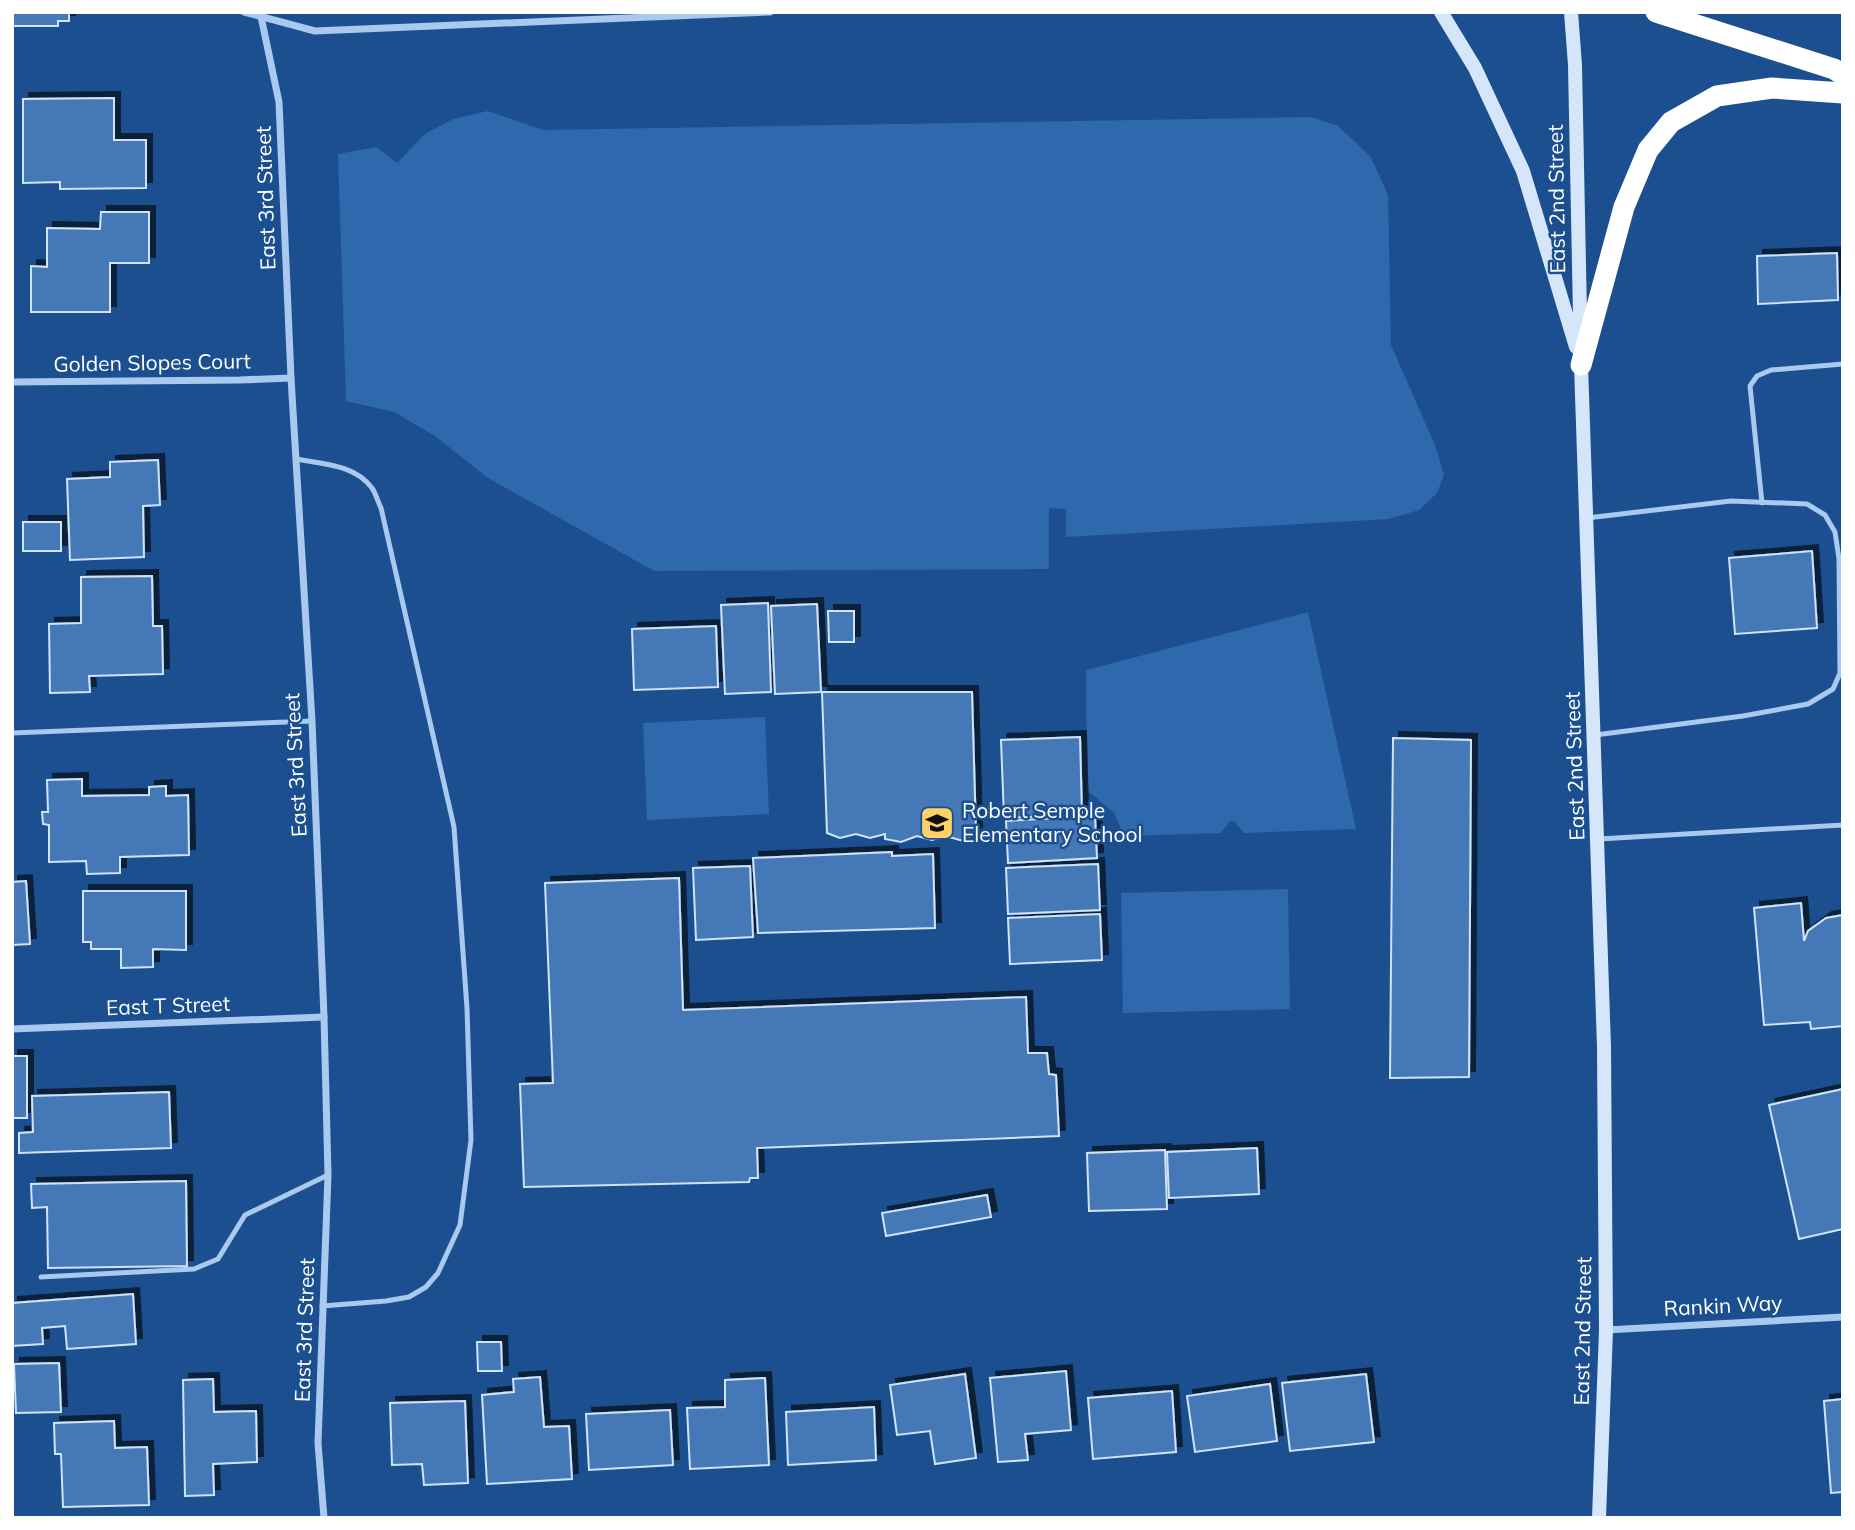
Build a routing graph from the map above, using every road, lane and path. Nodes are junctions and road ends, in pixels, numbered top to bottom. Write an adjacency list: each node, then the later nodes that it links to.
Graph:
1 (244, 12): 6 (street)
2 (770, 12): 6 (street)
3 (1441, 12): 10 (main road)
4 (1571, 12): 10 (main road, East 2nd Street)
5 (1656, 12): 7 (highway)
6 (261, 15): 11 (street, East 3rd Street)
7 (1843, 75)
8 (1843, 93): 10 (highway)
9 (1843, 364): 14 (lane)
10 (1581, 365): 15 (main road, East 2nd Street)
11 (291, 378): 12 (street, Golden Slopes Court); 13 (street, East 3rd Street)
12 (12, 382)
13 (296, 459): 16 (street, East 3rd Street); 25 (lane)
14 (1762, 503): 15 (lane); 18 (lane)
15 (1587, 518): 18 (main road, East 2nd Street)
16 (312, 721): 17 (lane); 21 (street, East 3rd Street)
17 (12, 733)
18 (1595, 735): 20 (main road, East 2nd Street)
19 (1843, 825): 20 (lane)
20 (1599, 839): 27 (main road, East 2nd Street)
21 (324, 1017): 22 (street, East T Street); 23 (street, East 3rd Street)
22 (12, 1029)
23 (328, 1175): 24 (lane); 25 (street, East 3rd Street)
24 (41, 1277)
25 (322, 1306): 28 (street, East 3rd Street)
26 (1843, 1317): 27 (street, Rankin Way)
27 (1606, 1330): 29 (main road, East 2nd Street)
28 (324, 1518)
29 (1599, 1518)

